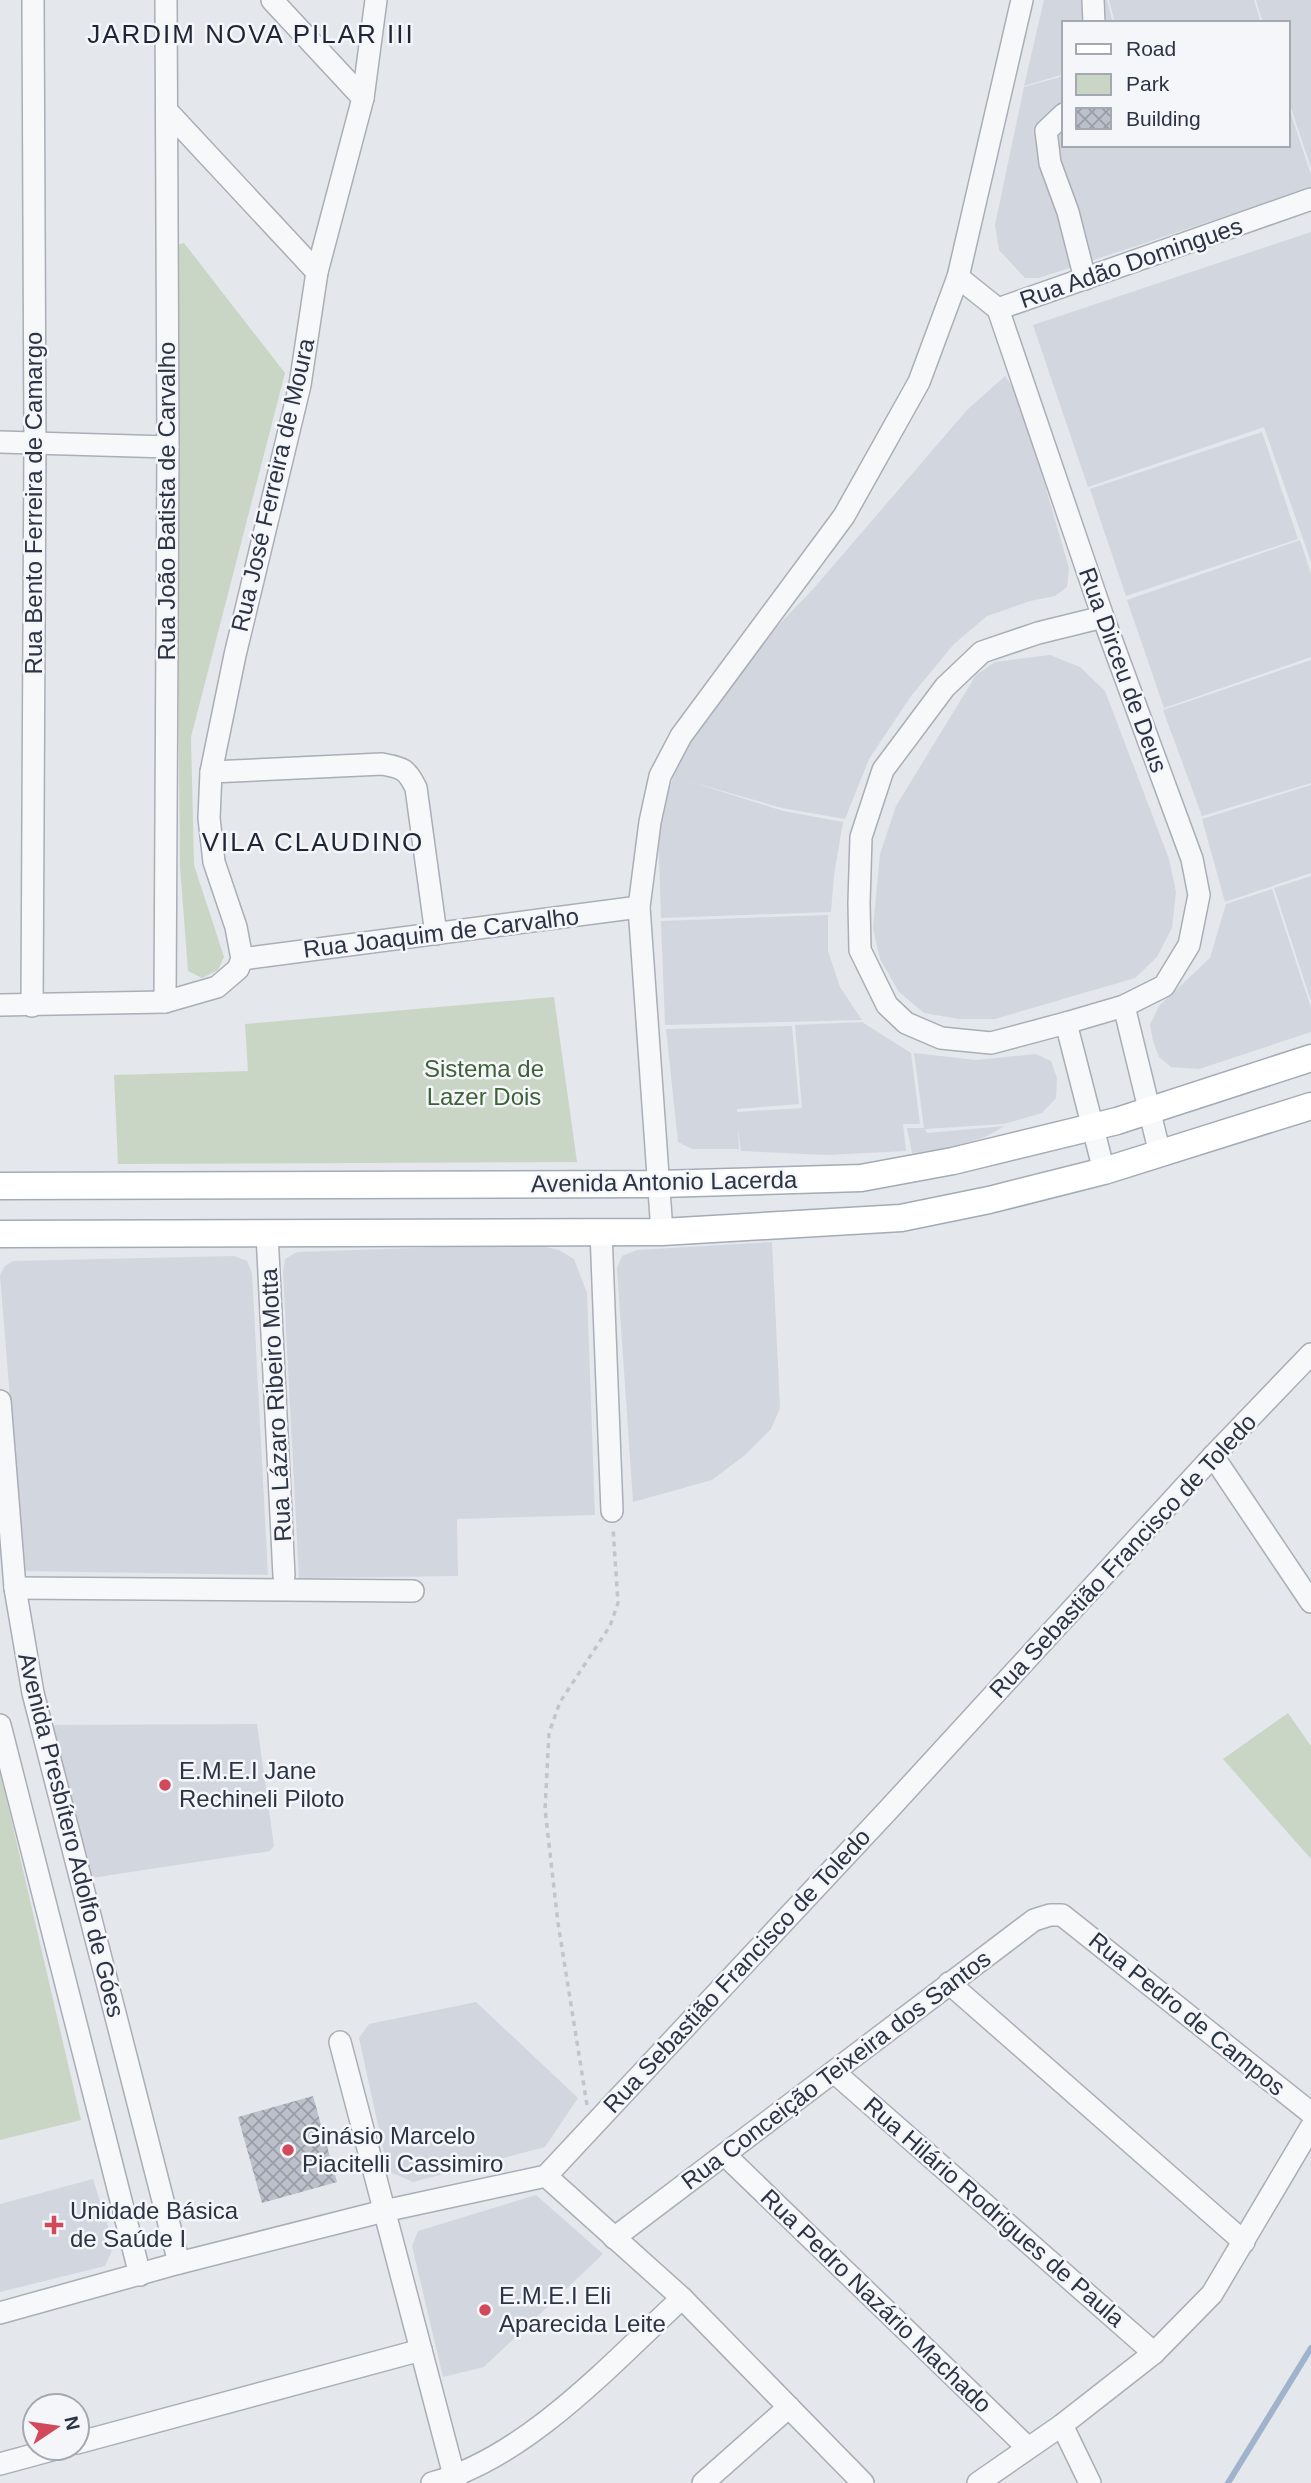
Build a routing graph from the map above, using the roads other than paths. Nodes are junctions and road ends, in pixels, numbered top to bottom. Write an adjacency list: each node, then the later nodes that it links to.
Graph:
1 (33, 0): 17 (street, Rua Bento Ferreira de Camargo)
2 (166, 0): 9 (street, Rua João Batista de Carvalho)
3 (272, 0): 8 (street)
4 (376, 0): 8 (street, Rua José Ferreira de Moura)
5 (1022, 0): 13 (street)
6 (1093, 0): 7 (street)
7 (1094, 21)
8 (363, 98): 12 (street, Rua José Ferreira de Moura)
9 (168, 112): 12 (street); 18 (street, Rua João Batista de Carvalho)
10 (1062, 116): 14 (street)
11 (1311, 199): 14 (street, Rua Adão Domingues)
12 (317, 272): 20 (street, Rua José Ferreira de Moura)
13 (958, 278): 15 (street, Rua Adão Domingues); 21 (street)
14 (1085, 279): 15 (street, Rua Adão Domingues)
15 (998, 309): 19 (street, Rua Dirceu de Deus)
16 (0, 442): 17 (street)
17 (36, 444): 18 (street); 26 (street, Rua Bento Ferreira de Camargo)
18 (168, 447): 24 (street, Rua João Batista de Carvalho)
19 (1103, 617): 27 (street, Rua Dirceu de Deus); 28 (street, Rua Dirceu de Deus)
20 (211, 772): 22 (street); 23 (street, Rua José Ferreira de Moura)
21 (639, 907): 22 (street, Rua Joaquim de Carvalho); 35 (street)
22 (436, 934): 23 (street, Rua Joaquim de Carvalho)
23 (240, 964): 24 (street)
24 (165, 1002): 26 (street)
25 (0, 1005): 26 (street)
26 (32, 1006)
27 (1124, 1006): 28 (street, Rua Dirceu de Deus); 31 (street)
28 (1066, 1023): 32 (street)
29 (1311, 1058): 31 (main road, Avenida Antonio Lacerda)
30 (1311, 1106): 33 (main road, Avenida Antonio Lacerda)
31 (1149, 1111): 32 (main road, Avenida Antonio Lacerda); 33 (street)
32 (1092, 1127): 34 (street); 35 (main road, Avenida Antonio Lacerda)
33 (1160, 1154): 34 (main road, Avenida Antonio Lacerda)
34 (1104, 1171): 37 (main road, Avenida Antonio Lacerda)
35 (660, 1184): 36 (main road, Avenida Antonio Lacerda); 37 (street)
36 (0, 1186)
37 (662, 1231): 38 (main road, Avenida Antonio Lacerda)
38 (601, 1232): 39 (main road, Avenida Antonio Lacerda); 44 (street)
39 (267, 1233): 40 (main road, Avenida Antonio Lacerda); 45 (street, Rua Lázaro Ribeiro Motta)
40 (0, 1234)
41 (1311, 1354): 43 (street, Rua Sebastião Francisco de Toledo)
42 (0, 1401): 46 (street, Avenida Presbítero Adolfo de Góes)
43 (1213, 1456): 48 (street); 57 (street, Rua Sebastião Francisco de Toledo)
44 (612, 1511)
45 (284, 1576)
46 (15, 1588): 47 (street); 61 (street, Avenida Presbítero Adolfo de Góes)
47 (413, 1591)
48 (1311, 1602)
49 (0, 1725): 62 (street, Avenida Presbítero Adolfo de Góes)
50 (1062, 1914): 51 (street, Rua Conceição Teixeira dos Santos); 54 (street, Rua Pedro de Campos)
51 (949, 1983): 53 (street, Rua Conceição Teixeira dos Santos); 60 (street)
52 (340, 2042): 58 (street)
53 (834, 2072): 56 (street, Rua Conceição Teixeira dos Santos); 66 (street, Rua Hilário Rodrigues de Paula)
54 (1311, 2113)
55 (1311, 2127): 60 (street)
56 (725, 2155): 59 (street, Rua Conceição Teixeira dos Santos); 70 (street, Rua Pedro Nazário Machado)
57 (546, 2176): 58 (street); 59 (street)
58 (384, 2211): 61 (street); 65 (street)
59 (614, 2238): 63 (street)
60 (1244, 2242): 66 (street)
61 (179, 2263): 62 (street)
62 (140, 2275): 64 (street)
63 (681, 2298): 67 (street); 73 (street)
64 (0, 2313)
65 (421, 2350): 69 (street); 73 (street)
66 (1154, 2353): 68 (street)
67 (789, 2407): 75 (street); 76 (street)
68 (1062, 2425): 70 (street); 78 (street)
69 (91, 2439)
70 (1027, 2447): 77 (street)
71 (21, 2458): 72 (street)
72 (0, 2464)
73 (455, 2480): 74 (street)
74 (432, 2483)
75 (703, 2483)
76 (863, 2483)
77 (978, 2483)
78 (1090, 2483)

